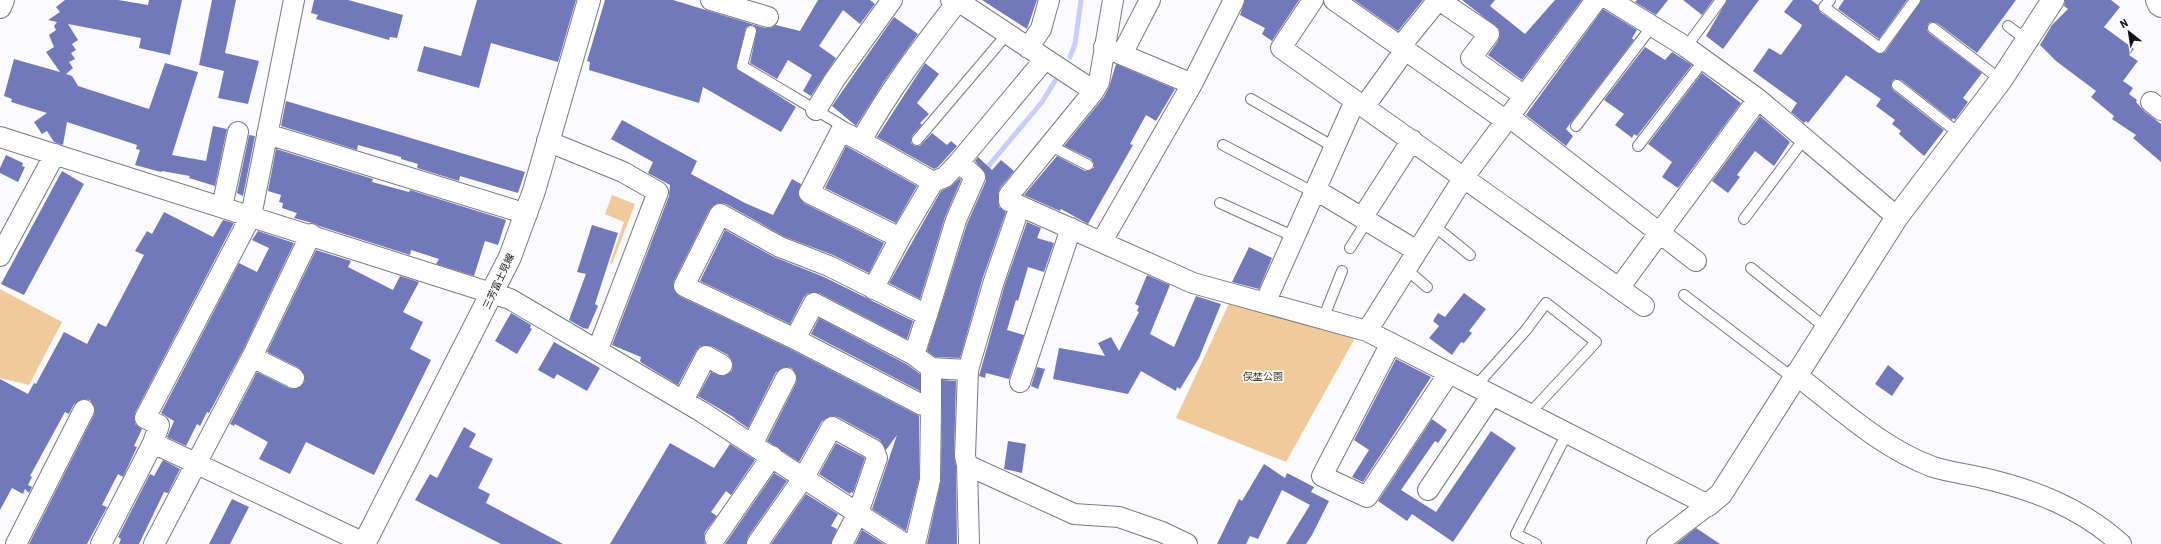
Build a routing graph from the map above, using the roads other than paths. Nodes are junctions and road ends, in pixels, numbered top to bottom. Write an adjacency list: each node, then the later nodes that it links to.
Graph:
1 (3, 0): 21 (street)
2 (294, 0): 49 (street)
3 (589, 0): 55 (street, 三芳富士見線)
4 (713, 0): 23 (street)
5 (892, 0): 44 (street)
6 (1049, 0): 33 (street)
7 (1113, 0): 30 (street)
8 (1150, 0): 34 (street)
9 (1234, 0): 37 (street)
10 (1313, 0): 43 (street)
11 (1334, 0): 32 (street)
12 (1439, 0): 32 (street); 40 (street)
13 (1596, 0): 40 (street)
14 (1721, 0): 31 (lane)
15 (1830, 0): 16 (lane)
16 (1915, 0)
17 (2053, 0): 29 (street)
18 (2156, 0): 22 (street)
19 (955, 1): 28 (street); 56 (street)
20 (1620, 2): 24 (street)
21 (0, 7)
22 (2161, 7)
23 (768, 17)
24 (1652, 25): 31 (street); 46 (lane)
25 (2008, 26): 29 (lane)
26 (1933, 28): 36 (lane)
27 (751, 31): 44 (lane)
28 (1008, 33): 33 (street); 53 (lane)
29 (2028, 41): 36 (street)
30 (1104, 47): 34 (street); 39 (street)
31 (1686, 47): 35 (street)
32 (1403, 48): 43 (street); 45 (street)
33 (1036, 53): 39 (street); 62 (street)
34 (1122, 54): 37 (street)
35 (1704, 60): 42 (street); 59 (lane)
36 (2001, 80): 50 (street)
37 (1192, 84): 81 (street)
38 (1896, 85): 50 (lane)
39 (1094, 91): 57 (street)
40 (1524, 95): 45 (street)
41 (1251, 99): 60 (lane)
42 (1758, 99): 52 (street); 77 (street)
43 (1360, 104): 54 (street); 60 (street)
44 (816, 110): 47 (lane)
45 (1507, 118): 64 (street); 77 (street)
46 (1576, 126)
47 (841, 131): 56 (street); 80 (street)
48 (238, 132): 69 (street)
49 (267, 134): 70 (street); 71 (street)
50 (1961, 135): 72 (street)
51 (0, 137): 61 (street)
52 (1804, 139): 72 (street); 73 (lane)
53 (917, 140)
54 (1412, 140): 64 (street); 74 (street)
55 (547, 141): 70 (street, 三芳富士見線); 103 (street)
56 (861, 141): 65 (street)
57 (1050, 145): 63 (lane); 68 (street)
58 (1223, 145): 66 (lane)
59 (1638, 146)
60 (1334, 147): 66 (street)
61 (54, 154): 69 (street); 85 (street)
62 (959, 162): 65 (street); 97 (street)
63 (1088, 165)
64 (1464, 177): 75 (street); 91 (street)
65 (933, 182): 80 (street)
66 (1315, 191): 74 (street); 79 (street)
67 (1220, 203): 79 (lane)
68 (1020, 206): 76 (street); 108 (street)
69 (222, 207): 71 (street)
70 (527, 214): 93 (street, 三芳富士見線)
71 (251, 216): 78 (street); 120 (street)
72 (1898, 217): 99 (street)
73 (1744, 219)
74 (1364, 220): 82 (lane); 83 (street)
75 (1433, 225): 83 (street); 84 (lane)
76 (1071, 228): 81 (street); 113 (street)
77 (1659, 232): 86 (street); 91 (street)
78 (311, 234): 93 (street); 104 (street)
79 (1295, 237): 95 (street)
80 (900, 238): 92 (street)
81 (1102, 241): 95 (street)
82 (1350, 248)
83 (1417, 251): 88 (street)
84 (1470, 255)
85 (0, 256)
86 (1696, 261)
87 (1751, 268): 99 (lane)
88 (1406, 269): 90 (lane); 100 (street)
89 (1342, 271): 98 (lane)
90 (1427, 287)
91 (1619, 288): 96 (street)
92 (874, 289): 97 (street); 101 (street)
93 (494, 292): 103 (street); 133 (street, 三芳富士見線)
94 (1684, 295): 110 (lane)
95 (1265, 303): 98 (street)
96 (1644, 306)
97 (927, 315): 105 (street)
98 (1323, 319): 100 (street)
99 (1826, 328): 110 (street)
100 (1367, 331): 102 (street)
101 (795, 339): 105 (street); 116 (street)
102 (1391, 343): 109 (street); 109 (street)
103 (598, 349): 115 (street)
104 (252, 356): 111 (street); 123 (street)
105 (914, 356): 107 (street)
106 (722, 366): 115 (street)
107 (931, 368): 108 (street); 116 (street)
108 (968, 370): 124 (street)
109 (1448, 373): 114 (street)
110 (1794, 376): 127 (street); 142 (street)
111 (294, 378)
112 (786, 378): 121 (street)
113 (1020, 382)
114 (1483, 391): 118 (street); 118 (lane); 126 (street)
115 (683, 400): 121 (street)
116 (931, 404): 137 (street)
117 (84, 410): 130 (street)
118 (1530, 414): 119 (street)
119 (1567, 432): 127 (street); 140 (lane)
120 (153, 443): 123 (street); 131 (street)
121 (753, 443): 122 (street)
122 (772, 456): 125 (street); 129 (street)
123 (196, 462): 132 (street); 133 (street)
124 (968, 466): 138 (street); 139 (street)
125 (804, 477): 128 (street); 128 (street); 134 (street)
126 (1428, 490)
127 (1708, 505): 141 (street)
128 (858, 513): 135 (street); 136 (street)
129 (715, 538)
130 (16, 544)
131 (101, 544)
132 (154, 544)
133 (364, 544)
134 (758, 544)
135 (842, 544)
136 (905, 544)
137 (915, 544)
138 (969, 544)
139 (1187, 544)
140 (1536, 544)
141 (1657, 544)
142 (2121, 544)

